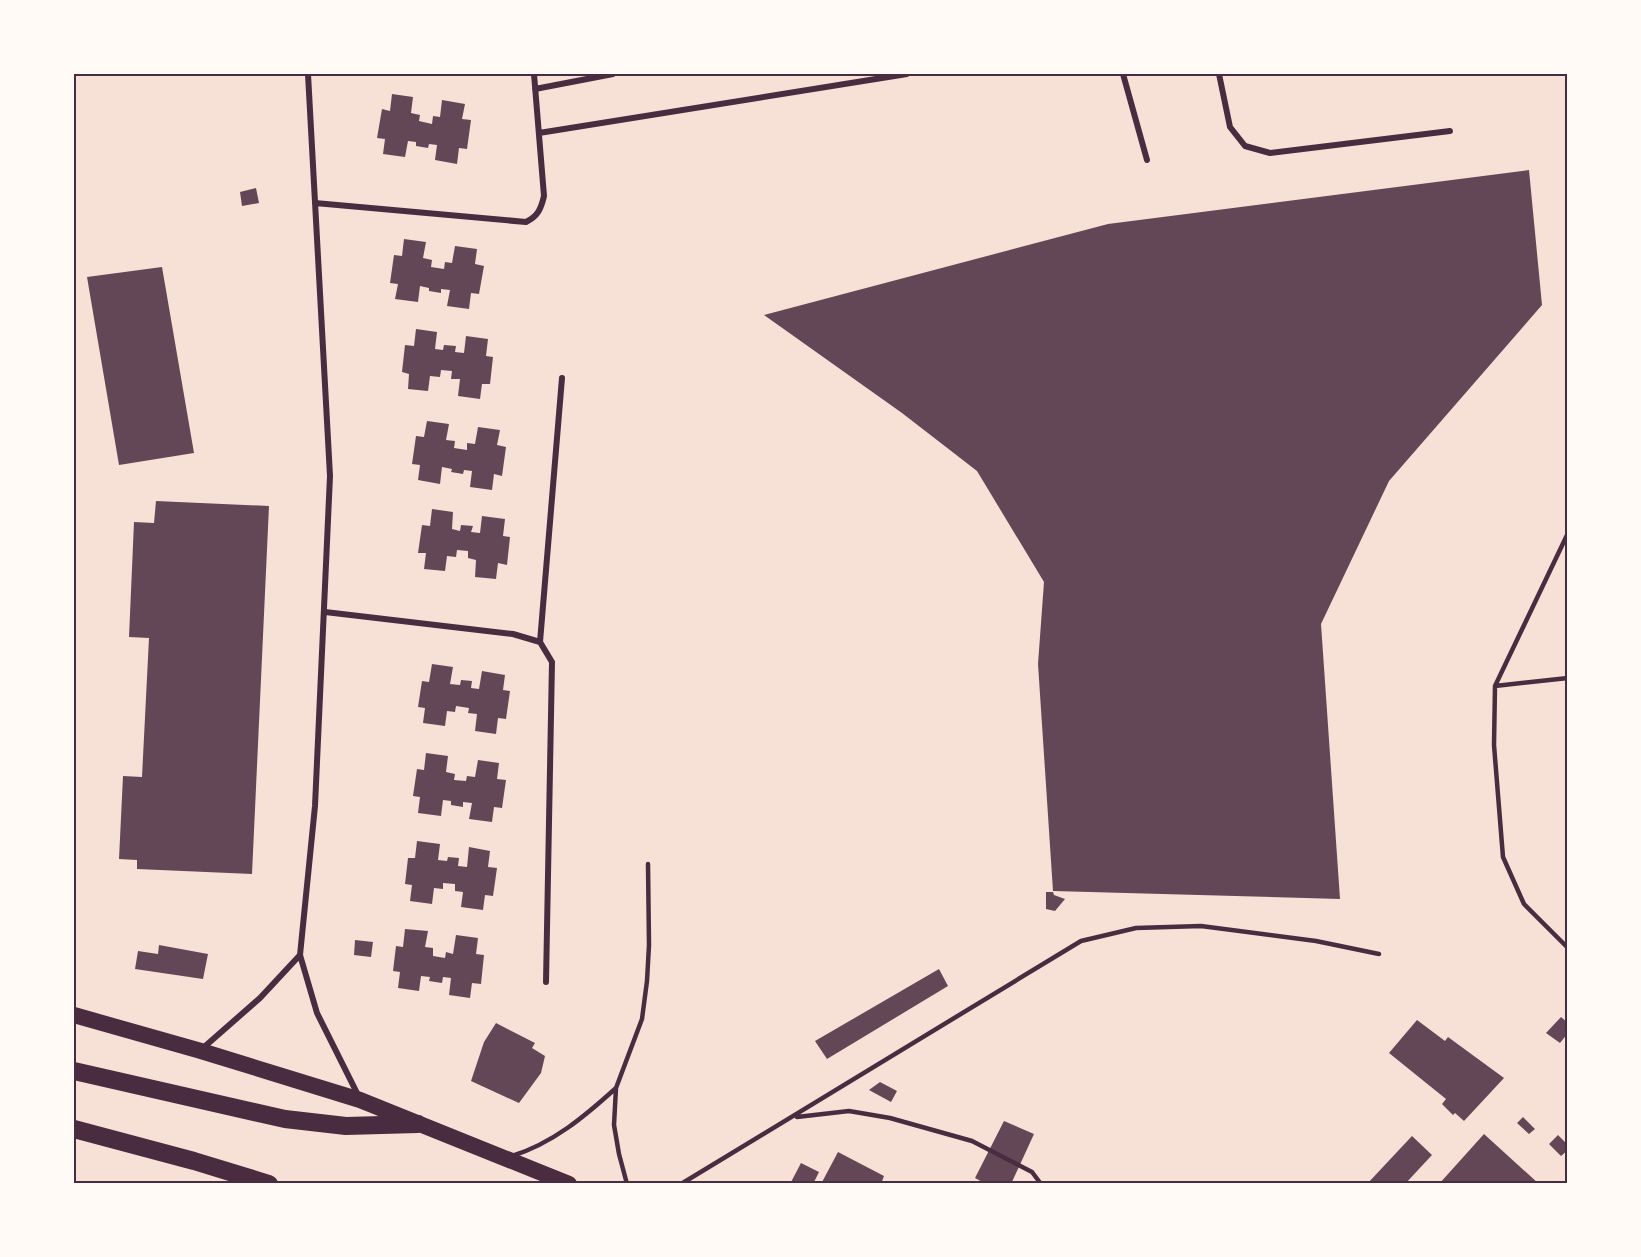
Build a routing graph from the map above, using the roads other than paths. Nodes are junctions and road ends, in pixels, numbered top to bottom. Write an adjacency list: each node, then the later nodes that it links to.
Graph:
1 (308, 74): 11 (street)
2 (534, 74): 7 (street)
3 (613, 74): 7 (street)
4 (907, 74): 9 (street)
5 (1123, 74): 10 (street)
6 (1219, 74): 8 (street)
7 (535, 89): 9 (street)
8 (1450, 131)
9 (538, 134): 11 (street)
10 (1148, 160)
11 (315, 203): 14 (street)
12 (562, 378): 15 (street)
13 (1568, 533): 17 (lane)
14 (325, 612): 15 (street); 21 (street)
15 (540, 642): 22 (street)
16 (1568, 678): 17 (lane)
17 (1495, 686): 19 (lane)
18 (648, 864): 26 (lane)
19 (1568, 948)
20 (1379, 954): 28 (lane)
21 (300, 956): 24 (street); 27 (street)
22 (546, 982)
23 (74, 1015): 24 (highway)
24 (201, 1051): 27 (highway)
25 (74, 1071): 29 (highway)
26 (616, 1088): 31 (lane); 34 (lane)
27 (360, 1100): 29 (highway)
28 (793, 1118): 35 (lane); 36 (lane)
29 (418, 1124): 31 (highway)
30 (74, 1129): 32 (highway)
31 (506, 1158): 33 (highway)
32 (269, 1184)
33 (569, 1184)
34 (627, 1184)
35 (681, 1184)
36 (1041, 1184)

